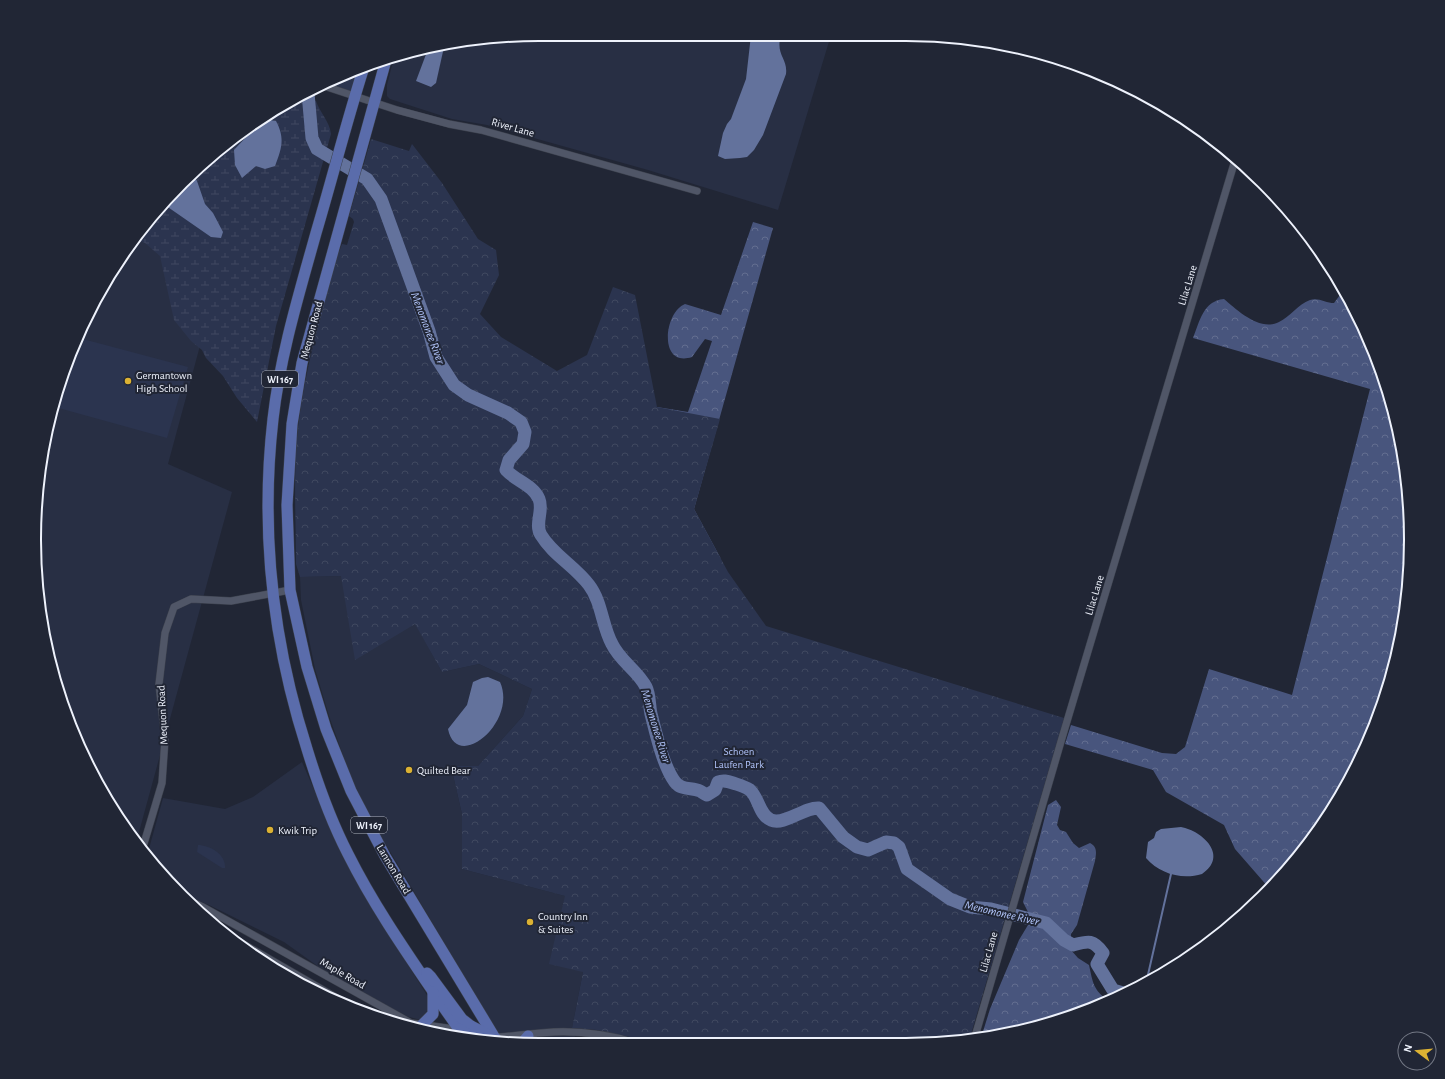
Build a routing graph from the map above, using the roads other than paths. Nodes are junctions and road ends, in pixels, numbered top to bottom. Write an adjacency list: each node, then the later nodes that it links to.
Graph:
1 (384, 65): 5 (main road, Mequon Road / WI 167)
2 (362, 74): 4 (main road, Mequon Road / WI 167)
3 (329, 88): 4 (street, River Lane)
4 (355, 96): 5 (street, River Lane); 9 (main road, Mequon Road / WI 167)
5 (373, 103): 7 (street, River Lane); 8 (main road, Mequon Road / WI 167)
6 (1234, 165): 19 (street, Lilac Lane)
7 (697, 191)
8 (290, 590): 9 (street, Mequon Road); 21 (main road, Lannon Road / WI 167)
9 (272, 594): 10 (street, Mequon Road); 14 (main road, WI 167)
10 (144, 843)
11 (204, 908): 12 (street, Maple Road)
12 (273, 946): 13 (street); 16 (street, Maple Road)
13 (268, 957)
14 (415, 965): 15 (main road, WI 167); 20 (main road)
15 (433, 992): 17 (main road); 18 (main road, WI 167)
16 (402, 1019)
17 (423, 1024)
18 (461, 1032)
19 (976, 1033)
20 (487, 1035)
21 (494, 1036)
22 (533, 1038): 23 (street, Maple Road)
23 (614, 1038)

